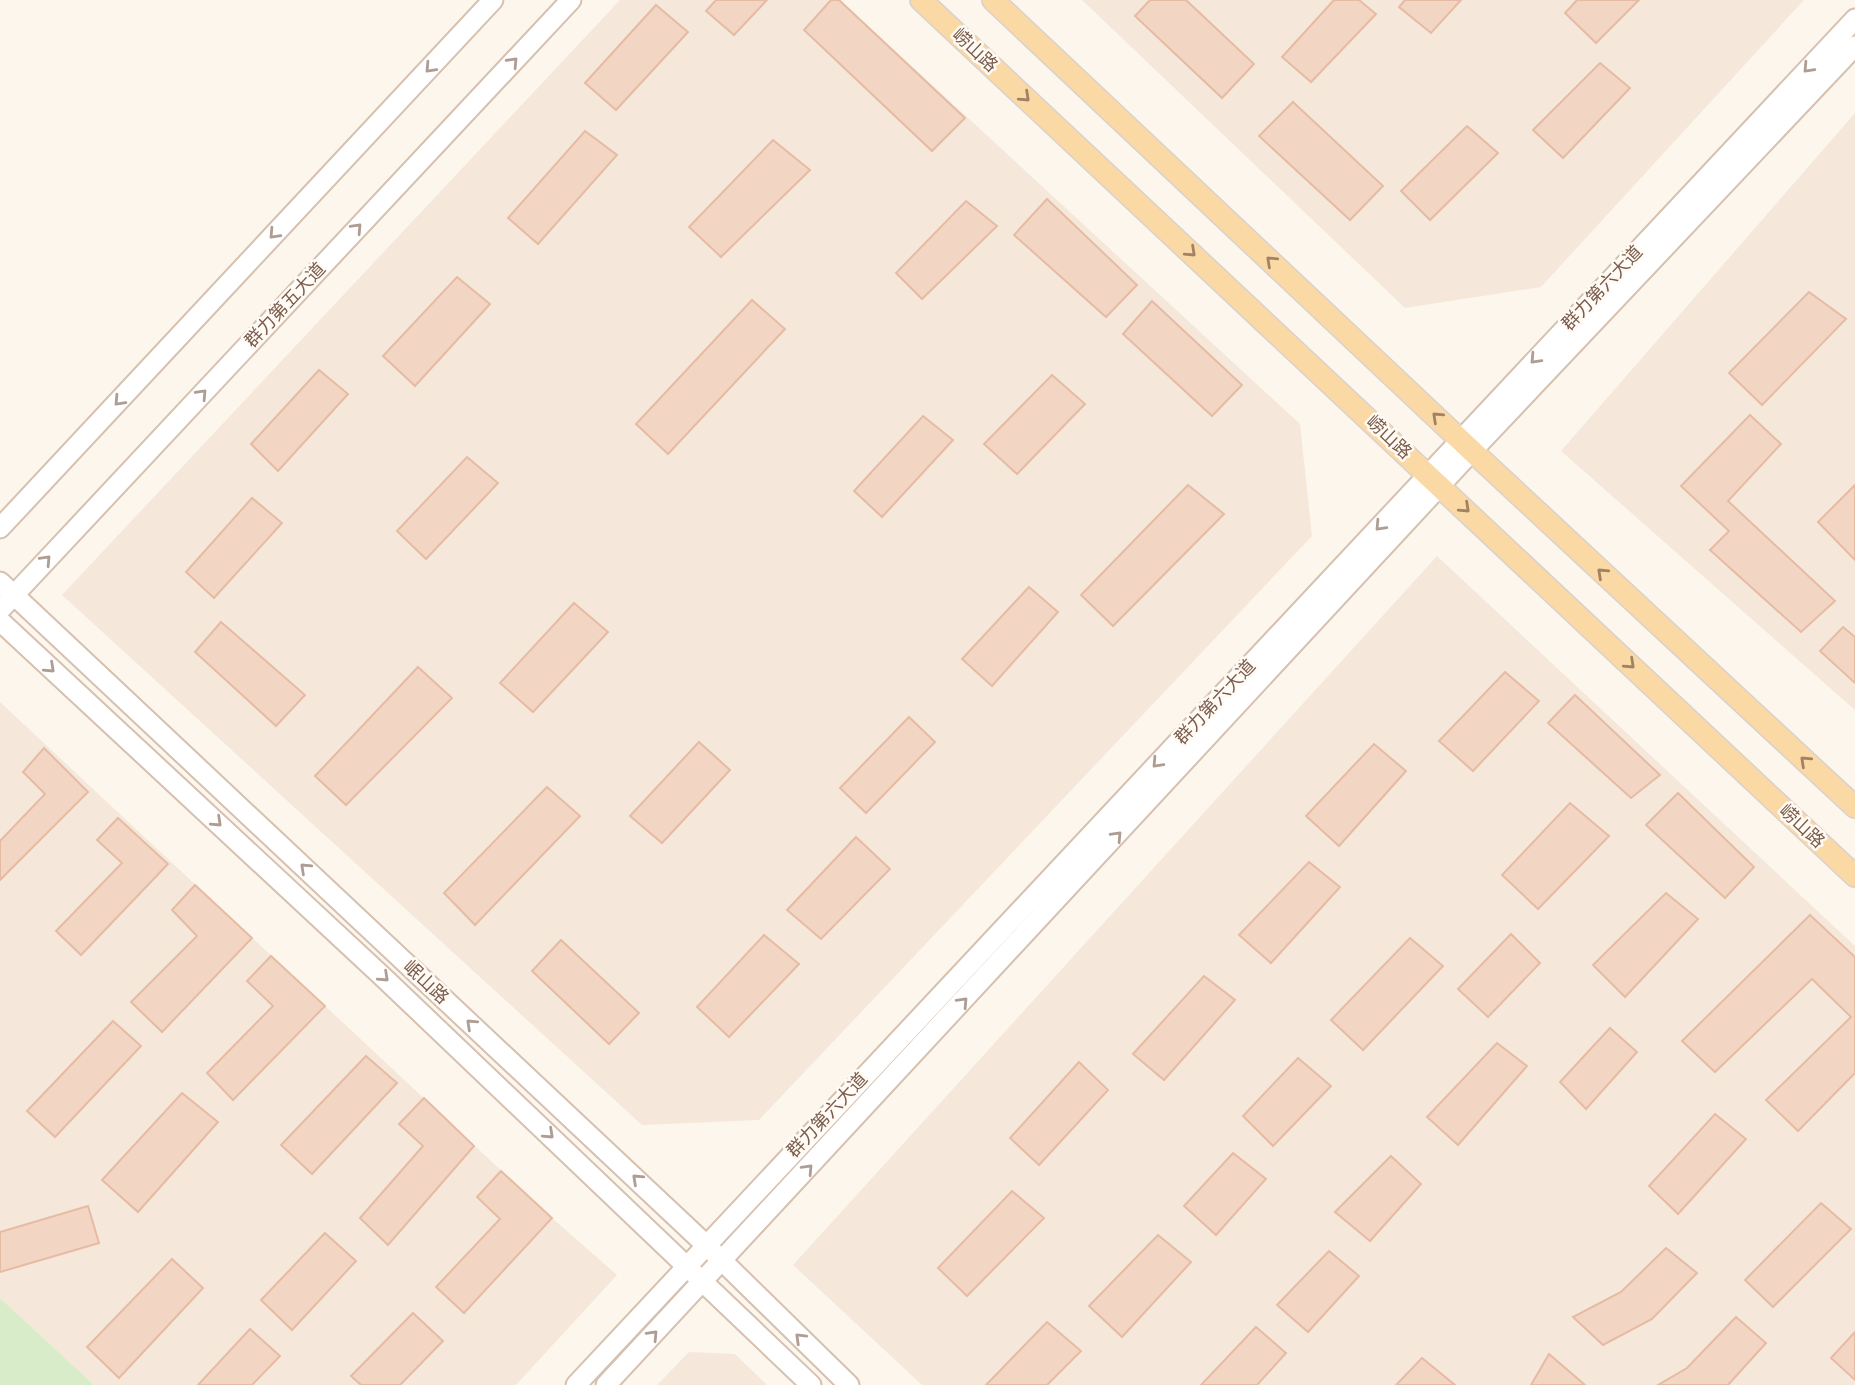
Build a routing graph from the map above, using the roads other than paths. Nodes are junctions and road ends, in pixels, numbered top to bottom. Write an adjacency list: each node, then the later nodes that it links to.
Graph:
1 (493, 0): 9 (main road, one-way to 9)
2 (570, 0): 10 (main road, 群力第五大道, one-way to 2)
3 (921, 0): 8 (main road, 崂山路, one-way to 8)
4 (993, 0): 7 (main road, one-way to 4)
5 (1855, 19): 7 (main road, 群力第六大道, one-way to 7)
6 (1855, 46): 7 (main road, 群力第六大道)
7 (1466, 445): 8 (main road, 群力第六大道); 13 (main road, one-way to 7)
8 (1435, 480): 14 (main road, 崂山路, one-way to 14); 15 (main road, 群力第六大道, one-way to 15); 16 (main road, 群力第六大道, one-way to 8)
9 (0, 528)
10 (7, 589): 11 (main road, 群力第五大道); 15 (main road, 岷山路, one-way to 10)
11 (0, 610)
12 (0, 621): 17 (main road, 岷山路, one-way to 17)
13 (1855, 807)
14 (1855, 876)
15 (706, 1245): 16 (main road, 岷山路); 17 (main road, 群力第六大道)
16 (721, 1261): 18 (main road, 群力第六大道); 22 (main road, 岷山路, one-way to 16)
17 (688, 1265): 18 (main road, 岷山路); 19 (main road, 群力第六大道)
18 (704, 1281): 20 (main road, 群力第六大道, one-way to 18); 21 (main road, 岷山路)
19 (576, 1385)
20 (606, 1385)
21 (811, 1385)
22 (849, 1385)

